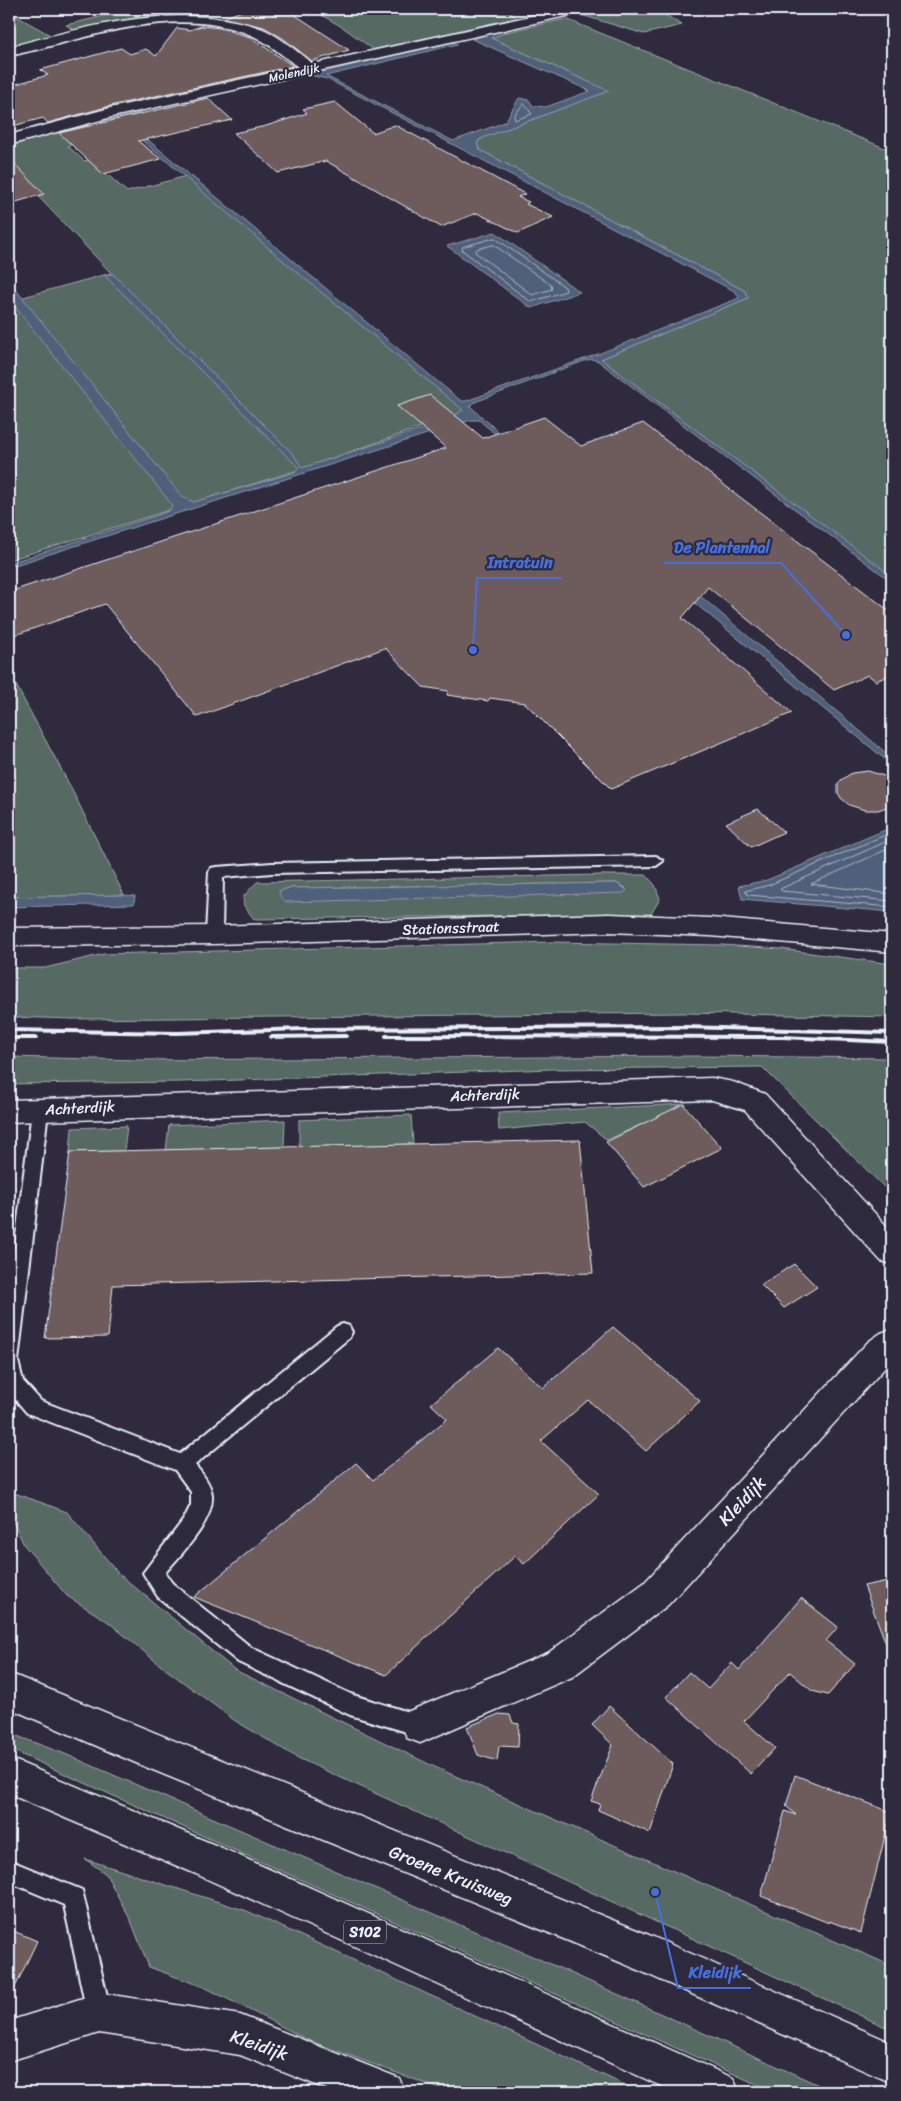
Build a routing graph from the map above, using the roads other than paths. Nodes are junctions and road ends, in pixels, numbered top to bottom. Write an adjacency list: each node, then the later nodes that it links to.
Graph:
1 (580, 9): 3 (street, Molendijk)
2 (9, 52): 3 (street)
3 (311, 70): 4 (street, Molendijk)
4 (9, 140)
5 (656, 861): 6 (lane)
6 (214, 935): 7 (street, Stationsstraat); 8 (street, Stationsstraat)
7 (9, 937)
8 (892, 944)
9 (9, 1111): 10 (street, Achterdijk)
10 (40, 1111): 11 (street, Achterdijk); 14 (lane)
11 (892, 1252)
12 (343, 1332): 15 (lane)
13 (888, 1355): 17 (street, Kleidijk)
14 (9, 1361): 15 (lane)
15 (182, 1464): 17 (lane)
16 (9, 1690): 22 (street, Groene Kruisweg)
17 (420, 1725)
18 (9, 1776): 24 (street, S102)
19 (9, 1871): 20 (lane)
20 (99, 2013): 21 (street, Kleidijk); 23 (street, Kleidijk)
21 (9, 2040)
22 (892, 2063)
23 (385, 2092)
24 (719, 2092)

